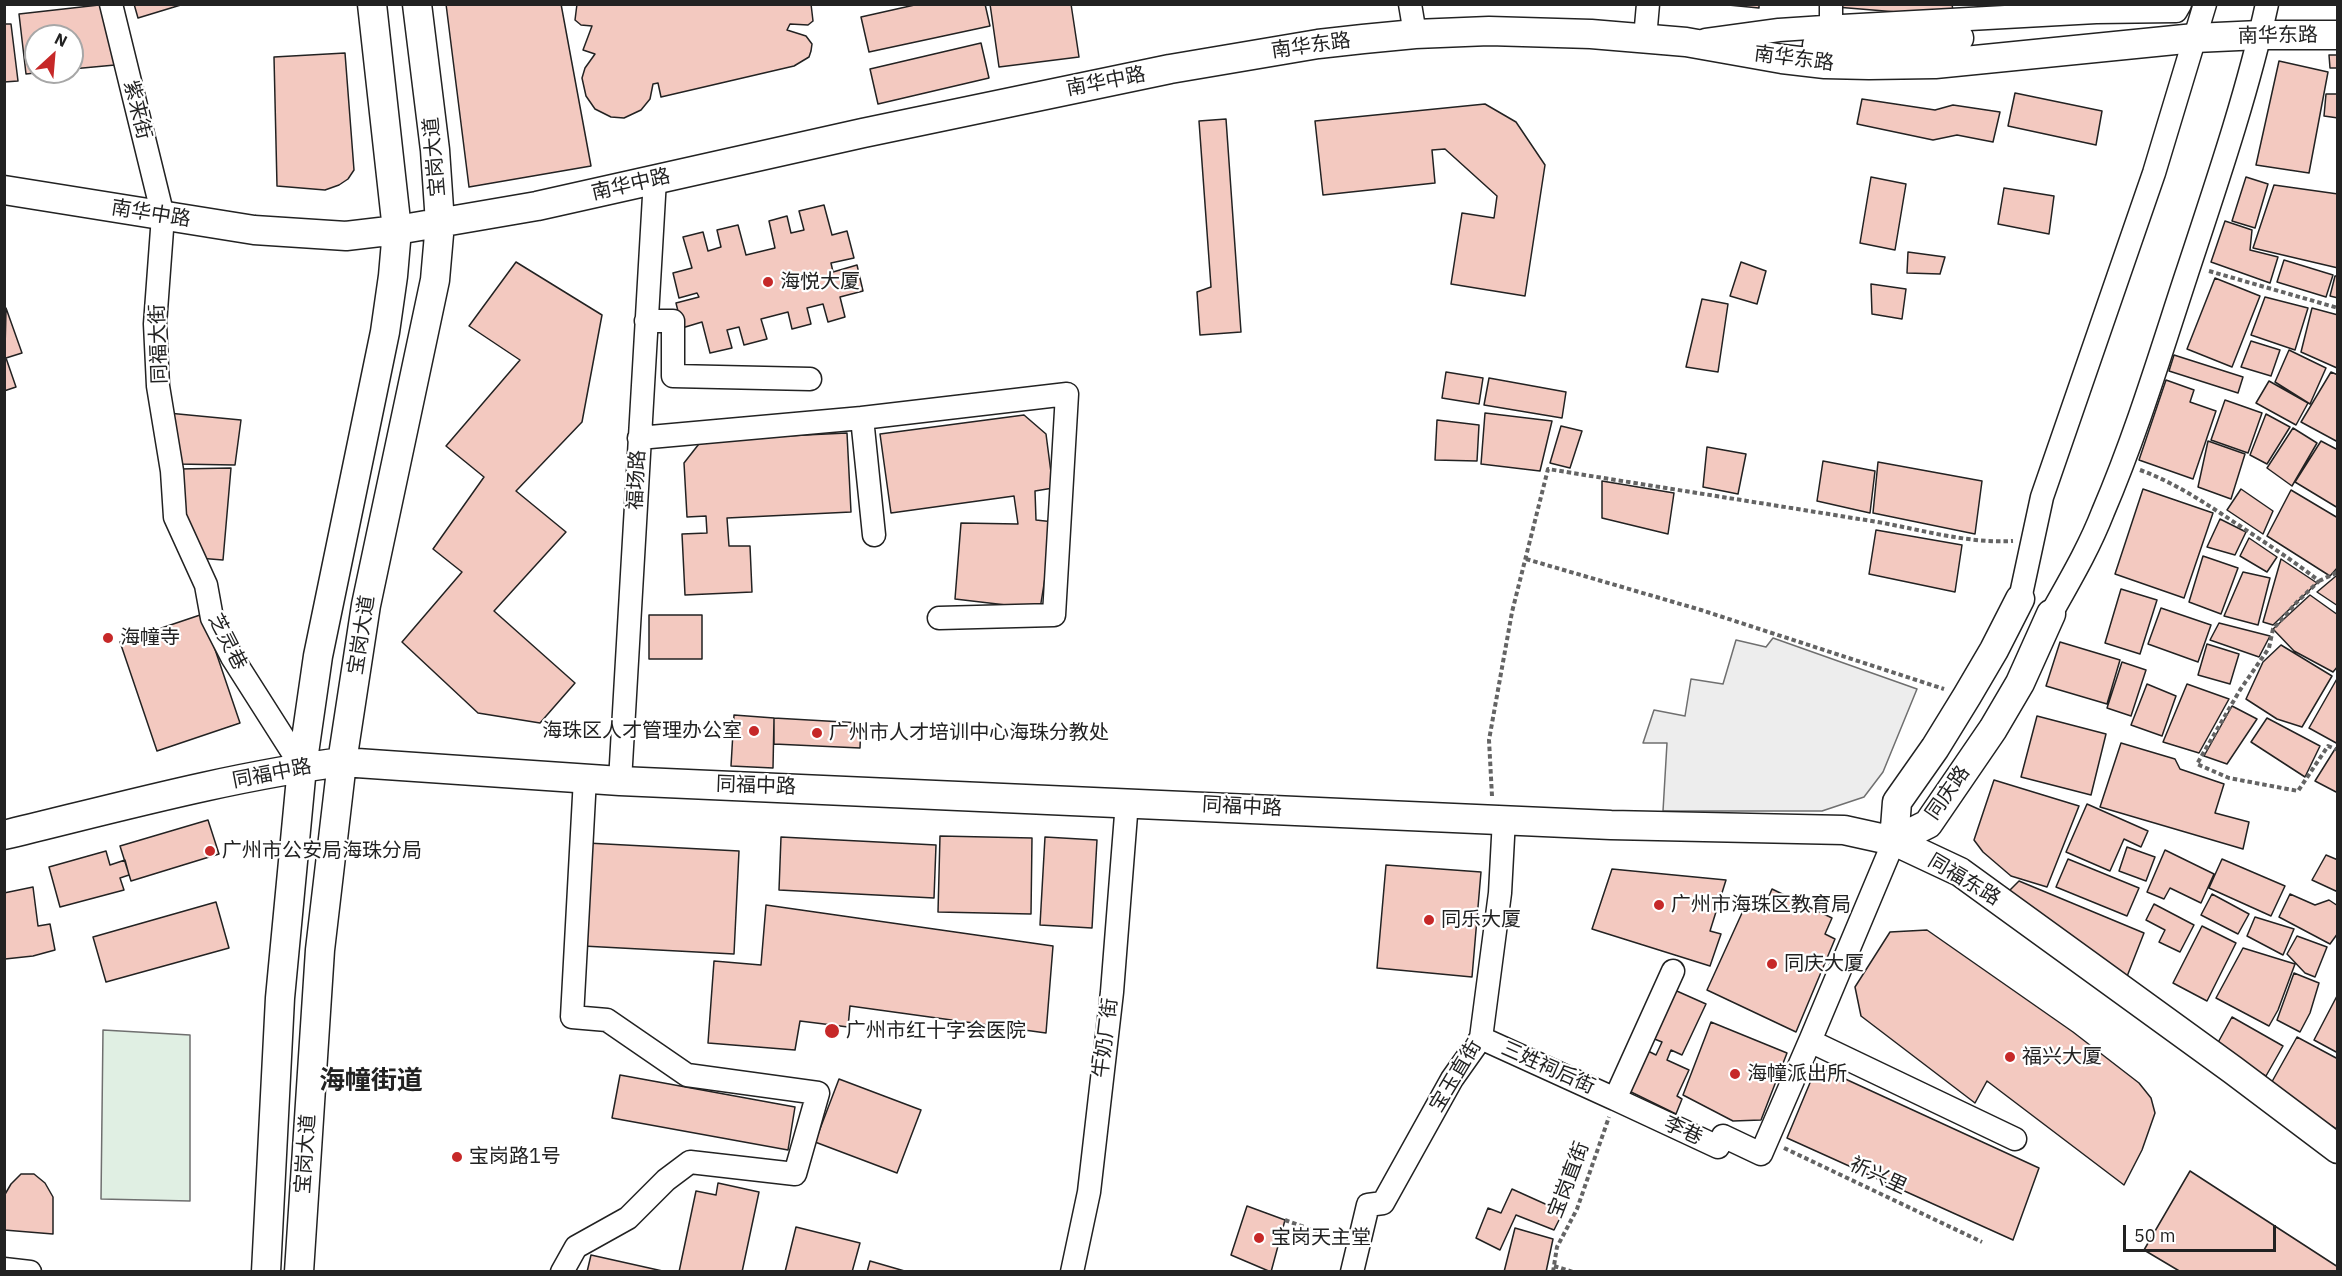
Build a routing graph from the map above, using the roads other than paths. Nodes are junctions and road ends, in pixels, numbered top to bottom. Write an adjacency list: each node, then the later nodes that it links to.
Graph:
1 (111, 4): 20 (street, 紫来街)
2 (372, 4): 22 (main road, 宝岗大道)
3 (417, 4): 21 (main road, 宝岗大道)
4 (1410, 4): 11 (street)
5 (1648, 4): 14 (street)
6 (1831, 4): 10 (street)
7 (2267, 4): 12 (street)
8 (2178, 8): 9 (street); 10 (street)
9 (2201, 20): 12 (main road, 南华东路); 16 (main road, 南华东路); 29 (street)
10 (1831, 27): 16 (street)
11 (1414, 34): 14 (main road, 南华东路); 17 (main road, 南华东路)
12 (2260, 35): 13 (main road, 南华东路); 30 (street)
13 (2337, 35)
14 (1645, 38): 16 (main road, 南华东路)
15 (1959, 38): 16 (main road)
16 (1686, 42)
17 (1252, 55): 18 (main road, 南华中路)
18 (656, 179): 21 (main road, 南华中路); 23 (street, 福场路)
19 (4, 190): 20 (main road, 南华中路)
20 (163, 216): 22 (main road, 南华中路); 27 (street, 同福大街)
21 (440, 223): 22 (main road, 南华中路); 33 (main road, 宝岗大道)
22 (397, 230): 34 (main road, 宝岗大道)
23 (646, 321): 24 (street); 26 (street, 福场路)
24 (810, 378)
25 (862, 418): 26 (street); 28 (street); 31 (street)
26 (639, 438): 37 (street, 福场路)
27 (172, 471): 34 (street, 芝灵巷)
28 (874, 535)
29 (2020, 599): 32 (main road, 同庆路)
30 (2051, 614): 35 (main road, 同庆路)
31 (939, 618)
32 (1935, 748): 35 (main road); 41 (main road, 同庆路)
33 (342, 762): 34 (main road, 同福中路); 36 (main road, 同福中路); 51 (main road, 宝岗大道)
34 (302, 767): 40 (main road, 同福中路); 50 (main road, 宝岗大道)
35 (1966, 768): 41 (main road, 同庆路)
36 (585, 778): 37 (main road, 同福中路); 52 (street)
37 (620, 780): 38 (main road, 同福中路)
38 (1126, 802): 39 (main road, 同福中路); 53 (street, 牛奶厂街)
39 (1504, 819): 41 (main road, 同福东路); 43 (street, 宝玉直街)
40 (4, 835)
41 (1894, 841): 44 (street, 李巷); 47 (main road, 同福东路)
42 (1673, 971): 45 (street)
43 (1481, 1038): 45 (street, 三姓祠后街); 54 (street, 宝玉直街)
44 (1810, 1041): 45 (street, 李巷); 46 (street)
45 (1615, 1099)
46 (2015, 1139)
47 (2337, 1149)
48 (6, 1270): 49 (street)
49 (30, 1272)
50 (266, 1272)
51 (299, 1272)
52 (562, 1272)
53 (1072, 1272)
54 (1352, 1272)

